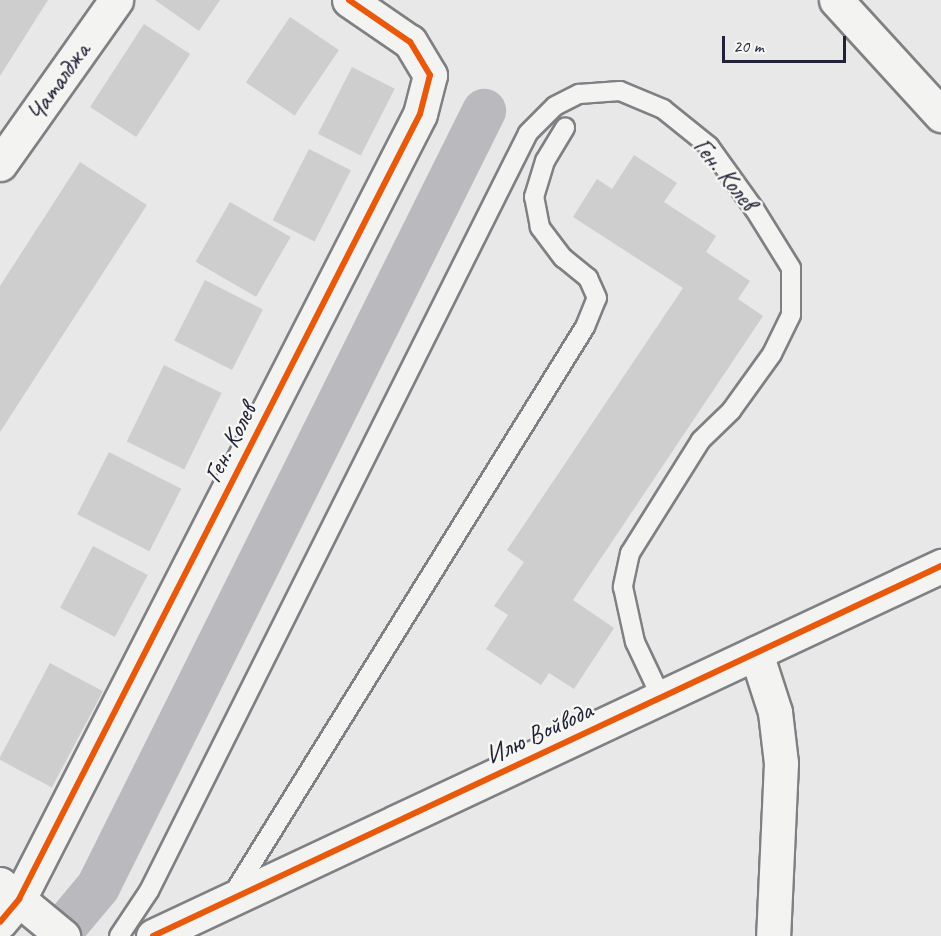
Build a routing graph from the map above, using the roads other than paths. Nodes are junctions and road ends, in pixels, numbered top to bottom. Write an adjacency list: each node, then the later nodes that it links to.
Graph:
1 (116, 0): 6 (street, Чаталджа)
2 (349, 0): 11 (street, Ген. Колев)
3 (836, 0): 4 (street)
4 (941, 115)
5 (566, 128): 10 (lane)
6 (0, 164)
7 (941, 566): 8 (street, Илю Войвода)
8 (756, 653): 9 (street, Илю Войвода); 14 (street)
9 (661, 697): 10 (street, Илю Войвода); 12 (lane, Ген. Колев)
10 (230, 900): 13 (street, Илю Войвода)
11 (25, 912)
12 (119, 936)
13 (153, 936)
14 (773, 936)

